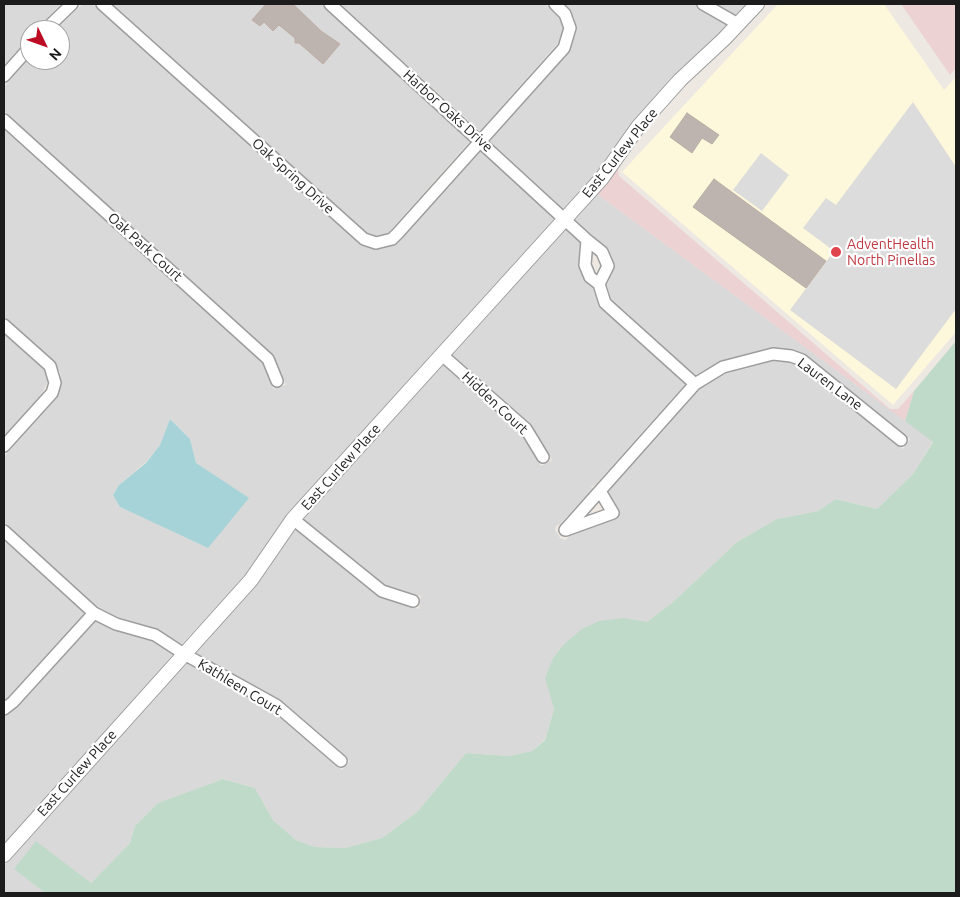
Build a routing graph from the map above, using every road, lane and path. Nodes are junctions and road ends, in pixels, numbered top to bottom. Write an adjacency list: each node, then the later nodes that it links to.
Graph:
1 (72, 4): 7 (street)
2 (102, 4): 12 (street, Oak Spring Drive)
3 (330, 4): 12 (street, Harbor Oaks Drive)
4 (555, 4): 12 (street, Oak Spring Drive)
5 (703, 4): 8 (street)
6 (757, 4): 8 (street, East Curlew Place)
7 (55, 20)
8 (738, 24): 13 (street, East Curlew Place)
9 (20, 58): 10 (street)
10 (4, 76)
11 (4, 120): 18 (street, Oak Park Court)
12 (481, 140): 13 (street, Harbor Oaks Drive)
13 (565, 218): 14 (street); 17 (street, East Curlew Place)
14 (588, 240): 15 (street); 15 (street)
15 (599, 284): 19 (street)
16 (4, 325): 21 (street)
17 (442, 354): 22 (street, Hidden Court); 24 (street, East Curlew Place)
18 (277, 381)
19 (695, 384): 20 (street, Lauren Lane); 23 (street, Lauren Lane)
20 (901, 440)
21 (4, 446)
22 (543, 457)
23 (600, 491)
24 (294, 519): 26 (street); 28 (street, East Curlew Place)
25 (4, 531): 27 (street, Kathleen Court)
26 (413, 601)
27 (94, 613): 28 (street, Kathleen Court); 29 (street)
28 (184, 654): 30 (street, Kathleen Court); 31 (street, East Curlew Place)
29 (4, 709)
30 (341, 761)
31 (4, 855)

